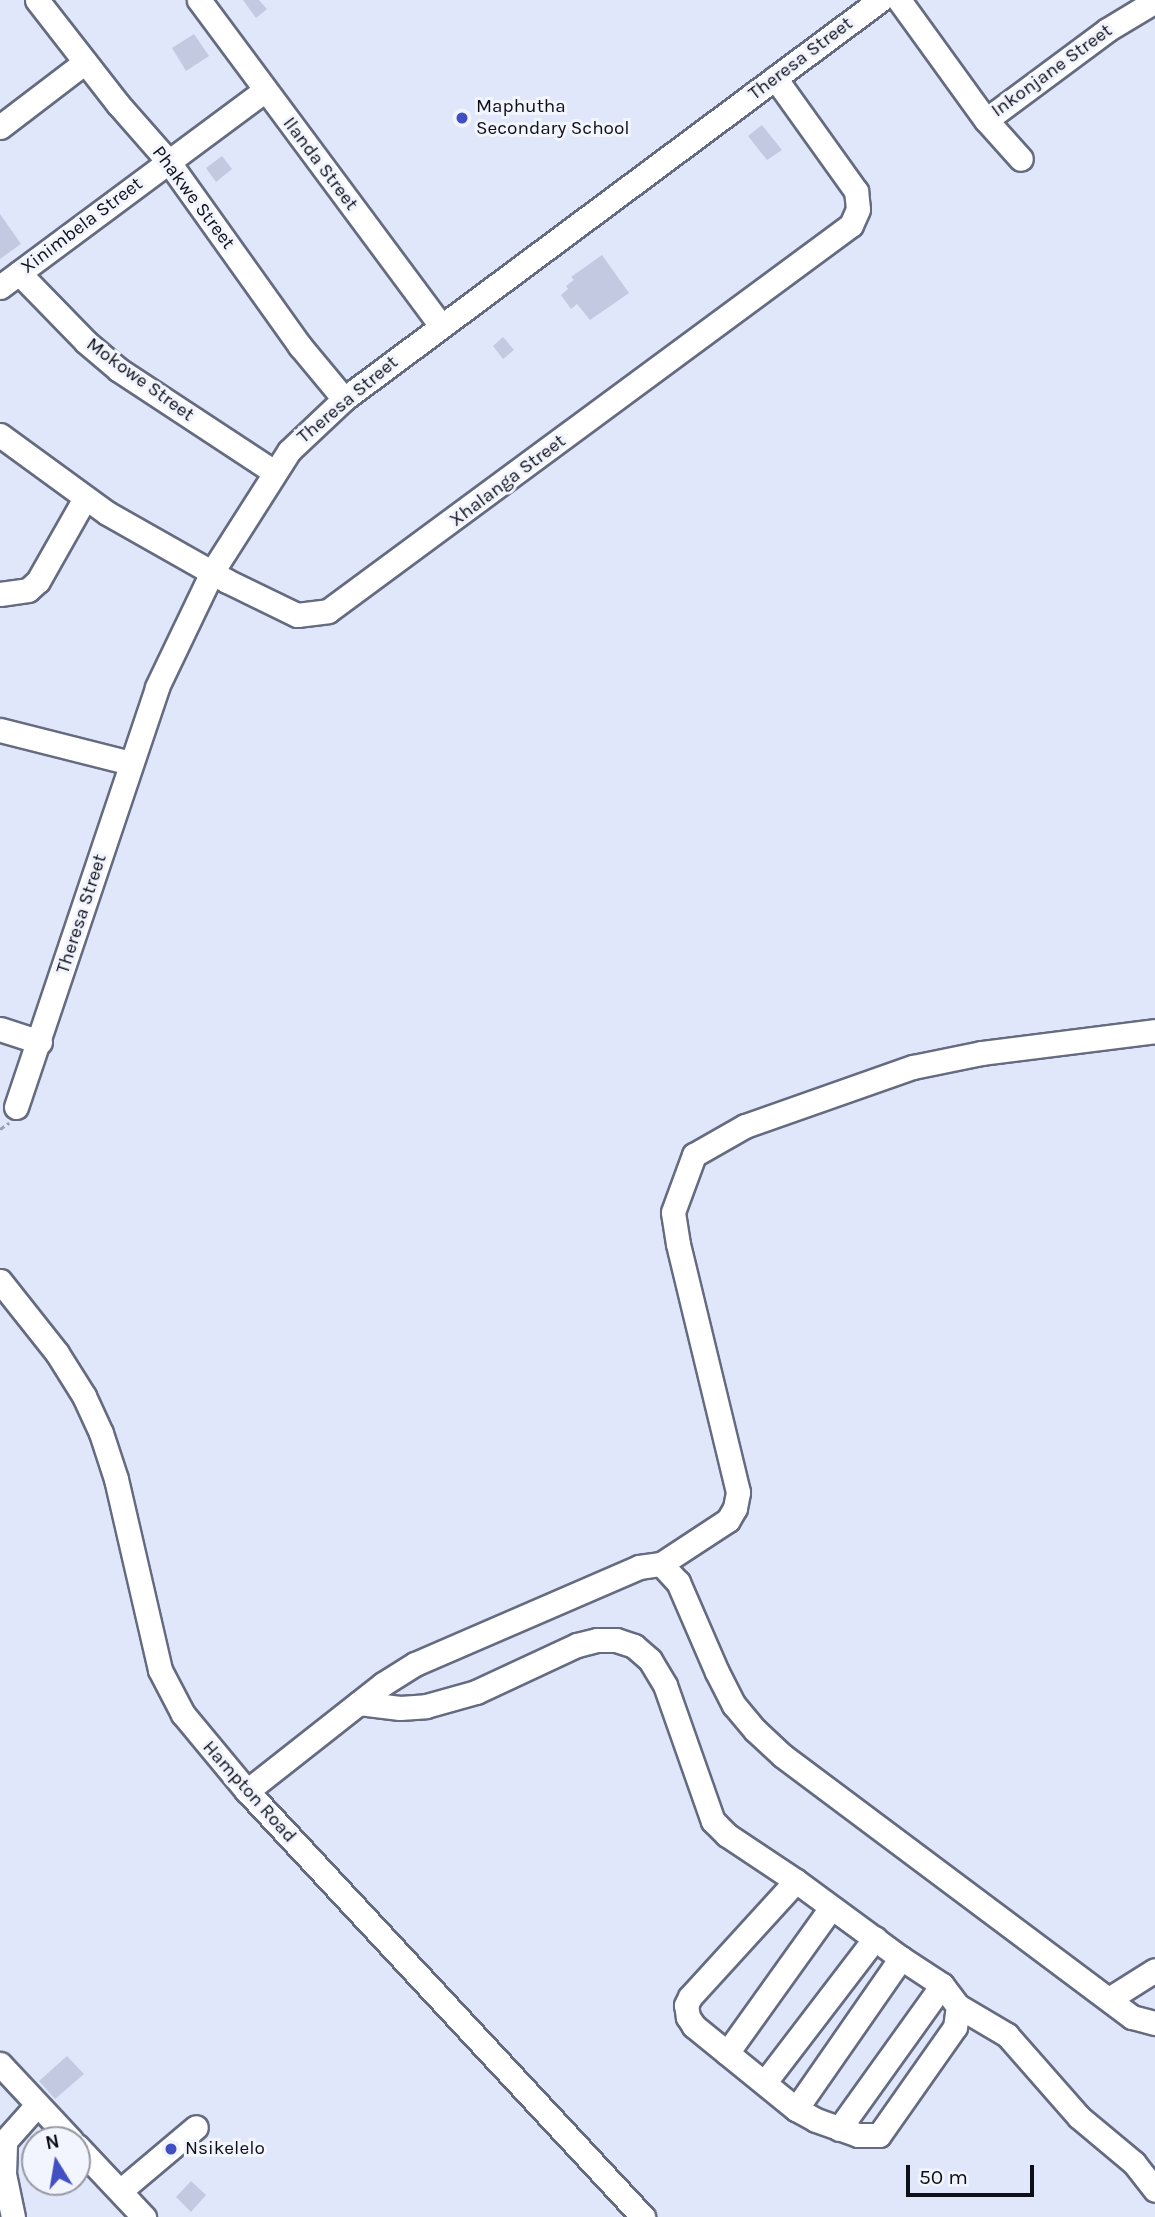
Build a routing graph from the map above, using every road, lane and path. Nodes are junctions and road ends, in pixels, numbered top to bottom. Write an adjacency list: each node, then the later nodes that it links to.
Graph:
1 (37, 0): 6 (street, Phakwe Street)
2 (199, 0): 8 (street, Ilanda Street)
3 (880, 0): 7 (street, Theresa Street)
4 (899, 0): 9 (street, Inkonjane Street)
5 (1155, 1): 9 (street, Inkonjane Street)
6 (85, 62): 10 (street); 12 (street, Phakwe Street)
7 (775, 78): 15 (street, Theresa Street); 20 (street, Xhalanga Street)
8 (265, 90): 12 (street, Xinimbela Street); 15 (street, Ilanda Street)
9 (986, 120): 11 (street, Inkonjane Street)
10 (0, 127)
11 (1021, 159)
12 (168, 161): 13 (street, Xinimbela Street); 16 (street, Phakwe Street)
13 (19, 273): 14 (street, Xinimbela Street); 18 (street, Mokowe Street)
14 (0, 287)
15 (441, 326): 16 (street, Theresa Street)
16 (344, 399): 18 (street, Theresa Street)
17 (0, 435): 19 (street, Xhalanga Street)
18 (273, 471): 20 (street, Theresa Street)
19 (85, 498): 20 (street, Xhalanga Street); 21 (street)
20 (212, 572): 23 (street, Theresa Street)
21 (0, 594)
22 (0, 730): 23 (street)
23 (130, 763): 26 (street, Theresa Street)
24 (0, 1029): 26 (street)
25 (1155, 1031): 29 (street)
26 (40, 1042): 27 (street, Theresa Street)
27 (16, 1107)
28 (0, 1281): 31 (street, Hampton Road)
29 (661, 1564): 30 (street); 38 (street)
30 (359, 1703): 31 (street); 32 (street)
31 (247, 1791): 54 (street, Hampton Road)
32 (796, 1881): 33 (street); 41 (street)
33 (831, 1908): 34 (street); 41 (street)
34 (875, 1938): 35 (street); 43 (street)
35 (901, 1958): 37 (street); 45 (street)
36 (1155, 1970): 38 (street)
37 (942, 1985): 39 (street); 48 (street)
38 (1109, 2000): 40 (street)
39 (958, 2006): 48 (street); 50 (street)
40 (1155, 2023)
41 (727, 2053): 43 (street)
42 (0, 2064): 44 (street)
43 (765, 2082): 45 (street)
44 (37, 2105): 46 (street); 52 (street)
45 (796, 2109): 48 (street)
46 (57, 2126)
47 (196, 2127): 51 (street)
48 (839, 2129)
49 (91, 2161): 51 (street)
50 (1155, 2190)
51 (120, 2191): 53 (street)
52 (13, 2217)
53 (144, 2217)
54 (643, 2217)

